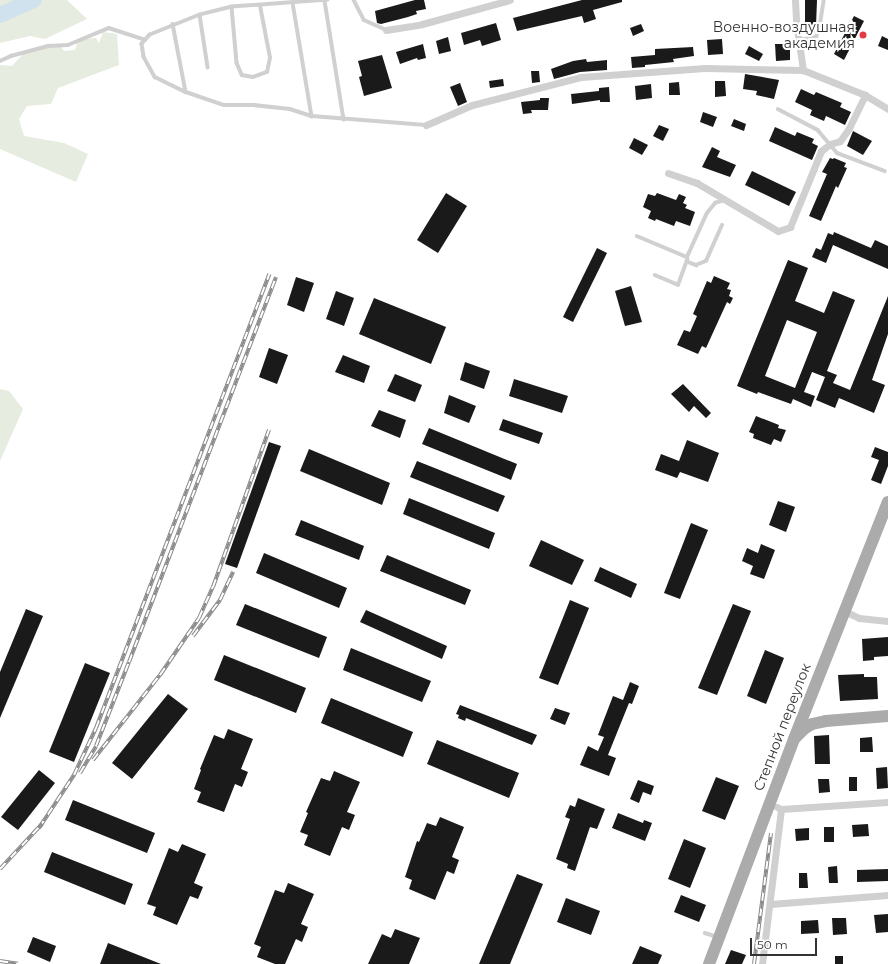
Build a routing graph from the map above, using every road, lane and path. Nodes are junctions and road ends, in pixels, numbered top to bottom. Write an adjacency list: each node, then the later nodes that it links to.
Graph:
1 (326, 0): 6 (lane); 22 (lane)
2 (354, 0): 11 (lane)
3 (510, 0): 11 (street)
4 (796, 0): 13 (street)
5 (824, 0): 13 (lane)
6 (293, 4): 7 (lane); 21 (lane)
7 (260, 6): 8 (lane); 8 (lane)
8 (232, 7): 9 (lane)
9 (200, 15): 10 (lane); 15 (lane)
10 (173, 24): 12 (lane); 17 (lane)
11 (386, 30)
12 (145, 40): 14 (lane); 17 (lane)
13 (799, 40): 16 (street)
14 (0, 60)
15 (208, 67)
16 (803, 70): 18 (street); 23 (street)
17 (186, 92): 21 (lane)
18 (864, 95): 20 (street); 24 (street)
19 (778, 109): 24 (lane)
20 (888, 109)
21 (312, 116): 22 (lane)
22 (344, 119): 23 (lane)
23 (426, 125)
24 (830, 144): 25 (lane); 27 (street)
25 (885, 171)
26 (668, 173): 27 (street)
27 (727, 200): 30 (lane)
28 (722, 225): 31 (lane)
29 (638, 236): 30 (lane)
30 (687, 257): 31 (lane)
31 (688, 262): 32 (lane)
32 (655, 275)
33 (888, 502): 34 (main road, Степной переулок)
34 (844, 611): 35 (street); 36 (main road, Степной переулок)
35 (888, 620)
36 (811, 695): 38 (main road); 39 (main road, Степной переулок)
37 (888, 716): 38 (main road)
38 (826, 721): 39 (main road)
39 (794, 739): 41 (main road, Степной переулок)
40 (888, 802): 42 (street)
41 (769, 804): 42 (street); 46 (main road, Степной переулок)
42 (781, 809): 44 (street)
43 (888, 895): 44 (street)
44 (770, 904): 48 (street)
45 (705, 933): 46 (lane)
46 (719, 937): 47 (main road, Степной переулок)
47 (709, 964)
48 (762, 964)

